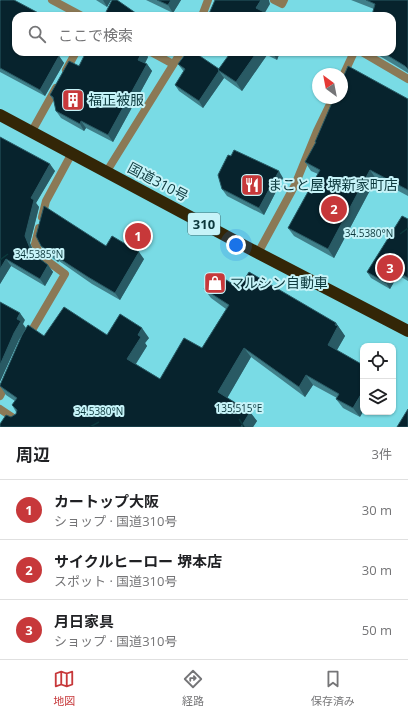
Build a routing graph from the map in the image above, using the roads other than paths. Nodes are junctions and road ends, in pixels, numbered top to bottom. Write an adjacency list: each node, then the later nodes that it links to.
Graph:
1 (52, 0): 5 (street)
2 (208, 0): 6 (street)
3 (274, 0): 4 (street)
4 (284, 0)
5 (74, 12)
6 (204, 12)
7 (74, 56): 17 (street)
8 (158, 56): 12 (street)
9 (179, 56): 12 (street)
10 (352, 56): 13 (street)
11 (369, 56): 14 (street)
12 (173, 64): 19 (street)
13 (347, 68)
14 (408, 79)
15 (329, 104): 20 (street)
16 (0, 115): 17 (highway, 国道310号 / 310)
17 (32, 131): 18 (highway, 国道310号 / 310)
18 (72, 153): 19 (highway, 国道310号 / 310); 22 (street)
19 (107, 171): 20 (highway, 国道310号 / 310)
20 (258, 253): 21 (highway, 国道310号 / 310)
21 (408, 331)
22 (24, 342)
23 (12, 371): 24 (street)
24 (0, 396)
25 (0, 409): 26 (street)
26 (18, 421)

